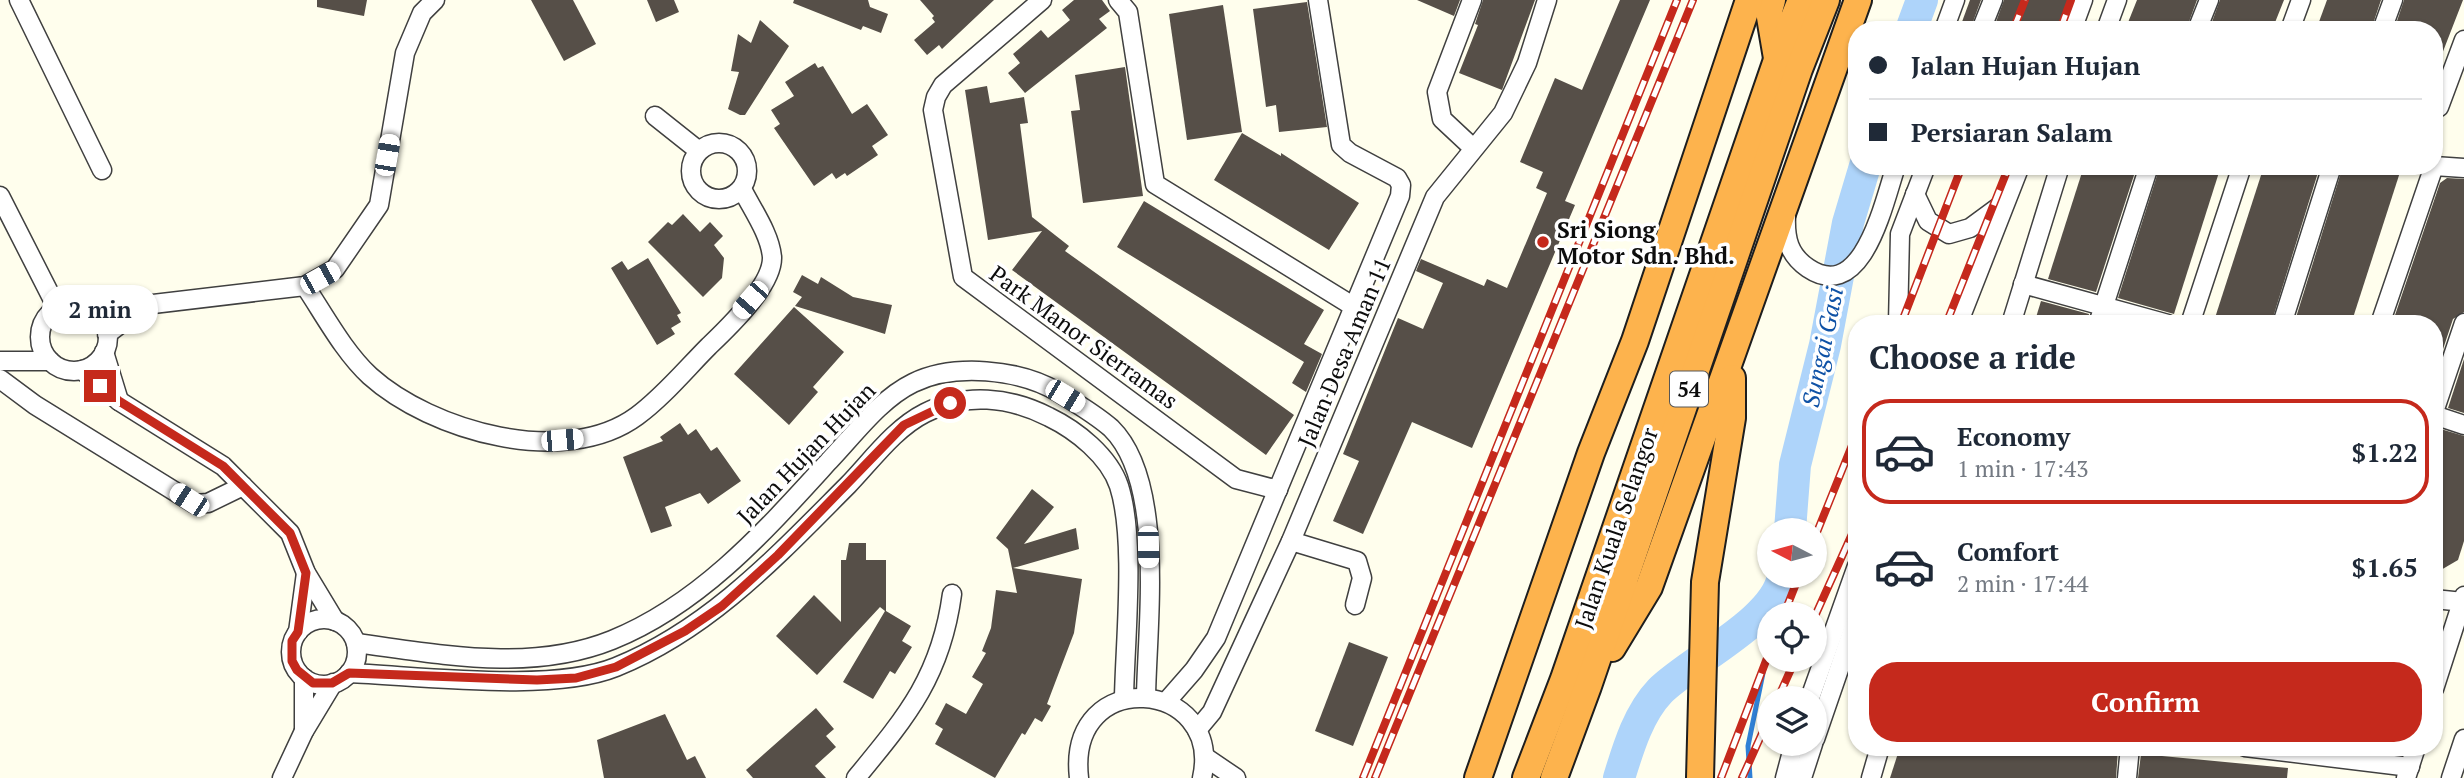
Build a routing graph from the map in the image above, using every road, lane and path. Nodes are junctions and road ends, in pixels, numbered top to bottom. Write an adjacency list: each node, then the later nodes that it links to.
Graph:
1 (19, 0): 37 (street)
2 (435, 0): 52 (street)
3 (1042, 0): 77 (street, Park Manor Sierramas)
4 (1118, 0): 55 (street)
5 (1318, 0): 55 (street)
6 (1472, 0): 33 (street)
7 (1547, 0): 33 (street, Jalan Desa Aman 11)
8 (1749, 0): 116 (highway)
9 (1772, 0): 30 (highway)
10 (1801, 0): 30 (highway, Jalan Kuala Selangor / 54)
11 (1826, 0): 93 (highway, Jalan Kuala Selangor / 54)
12 (1858, 0): 20 (highway)
13 (1955, 0): 21 (street)
14 (1993, 0): 22 (street)
15 (2083, 0): 23 (street)
16 (2117, 0): 24 (street)
17 (2209, 0): 25 (street)
18 (2301, 0): 26 (street)
19 (2393, 0): 27 (street)
20 (1851, 21)
21 (1947, 21)
22 (1985, 21)
23 (2075, 21)
24 (2109, 21)
25 (2201, 21)
26 (2293, 21)
27 (2385, 21)
28 (1848, 28): 50 (highway)
29 (2464, 40): 31 (street)
30 (1777, 60): 117 (highway, Jalan Kuala Selangor / 54)
31 (2443, 96)
32 (655, 116): 34 (street)
33 (1474, 148): 78 (street, Jalan Desa Aman 11)
34 (699, 151): 46 (street); 46 (street)
35 (2443, 167): 36 (street)
36 (2464, 168)
37 (102, 170)
38 (1893, 175): 50 (street)
39 (1922, 175): 47 (street)
40 (2016, 175): 49 (street)
41 (2057, 175): 51 (street)
42 (2146, 175): 60 (street)
43 (2239, 175): 61 (street)
44 (2329, 175): 62 (street)
45 (2431, 175): 63 (street)
46 (742, 189): 52 (street)
47 (1914, 194): 49 (street); 57 (street)
48 (0, 197): 54 (street)
49 (2004, 203): 58 (street)
50 (1786, 205): 67 (highway)
51 (2023, 284): 59 (street); 60 (street)
52 (305, 286): 53 (street)
53 (147, 304): 56 (street); 66 (street)
54 (57, 308): 56 (street); 65 (street)
55 (1356, 308): 77 (street)
56 (94, 310): 66 (street)
57 (1898, 315)
58 (1961, 315)
59 (2014, 315)
60 (2101, 315)
61 (2193, 315)
62 (2285, 315)
63 (2383, 315)
64 (2464, 323): 72 (street)
65 (40, 332): 68 (street); 69 (street)
66 (106, 343): 70 (street); 73 (street)
67 (1732, 358): 93 (highway); 109 (highway)
68 (5, 360): 69 (street)
69 (50, 361): 70 (street)
70 (82, 370): 73 (street)
71 (0, 379): 76 (street)
72 (2443, 387)
73 (119, 401): 76 (street)
74 (2443, 417): 75 (street)
75 (2464, 425)
76 (243, 486): 79 (street)
77 (1278, 490): 97 (street)
78 (1292, 541): 84 (street); 99 (street, Jalan Desa Aman 11)
79 (306, 573): 85 (street); 86 (street)
80 (1848, 591): 94 (street)
81 (952, 594): 112 (street)
82 (2443, 599): 83 (street)
83 (2463, 600): 89 (street)
84 (1355, 604)
85 (335, 621): 86 (street); 87 (street)
86 (298, 632): 91 (street)
87 (355, 643): 90 (street); 95 (street, Jalan Hujan Hujan)
88 (1848, 643): 98 (street)
89 (2443, 661)
90 (349, 673): 92 (street); 96 (street)
91 (304, 678): 92 (street); 100 (street)
92 (332, 683): 100 (street)
93 (1588, 686): 118 (highway, Jalan Kuala Selangor / 54)
94 (1814, 686)
95 (1146, 696): 96 (street); 97 (street)
96 (1124, 698): 113 (street)
97 (1166, 702): 99 (street)
98 (1827, 704)
99 (1197, 730): 108 (street)
100 (304, 731): 111 (street)
101 (2464, 739): 123 (street)
102 (1791, 756): 119 (street)
103 (1809, 756): 120 (street)
104 (1877, 756): 121 (street)
105 (2129, 756): 122 (street)
106 (2301, 756): 110 (street)
107 (2413, 756): 110 (street)
108 (1205, 757): 114 (street); 115 (street)
109 (1701, 766)
110 (2408, 773)
111 (282, 778)
112 (856, 778)
113 (1079, 778)
114 (1202, 778)
115 (1236, 778)
116 (1478, 778)
117 (1526, 778)
118 (1553, 778)
119 (1785, 778)
120 (1802, 778)
121 (1871, 778)
122 (2127, 778)
123 (2451, 778)

